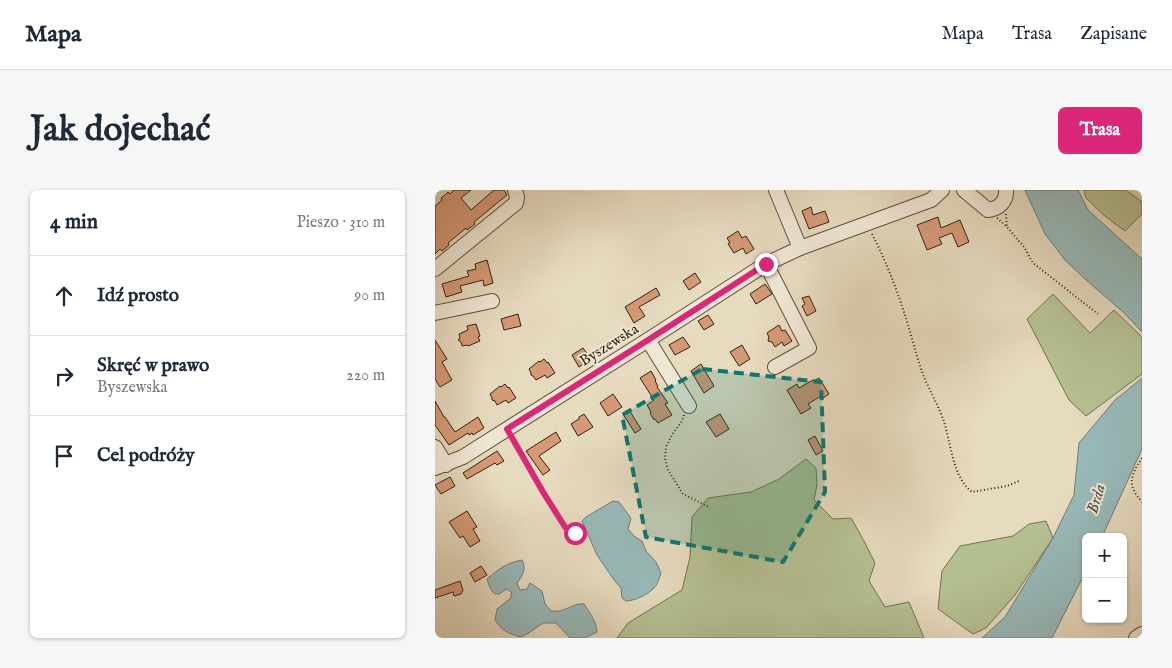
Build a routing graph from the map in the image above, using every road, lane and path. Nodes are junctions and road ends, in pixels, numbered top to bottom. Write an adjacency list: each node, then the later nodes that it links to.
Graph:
1 (515, 190): 10 (street)
2 (776, 190): 8 (street)
3 (942, 190): 7 (street, Byszewska)
4 (964, 190): 6 (street)
5 (1006, 190): 6 (street)
6 (988, 210): 13 (path)
7 (867, 223): 8 (street, Byszewska); 21 (path)
8 (800, 248): 9 (street, Byszewska)
9 (766, 264): 14 (street, Byszewska); 15 (street)
10 (435, 269)
11 (492, 301): 12 (street)
12 (435, 313)
13 (1098, 314)
14 (648, 340): 16 (street); 17 (street, Byszewska)
15 (775, 367)
16 (688, 404): 23 (path)
17 (507, 429): 20 (street, Byszewska); 24 (path)
18 (435, 446): 20 (street)
19 (1142, 458): 22 (path)
20 (441, 466)
21 (1019, 481)
22 (1142, 502)
23 (709, 507)
24 (575, 533)
25 (1142, 634): 26 (street)
26 (1136, 638)

